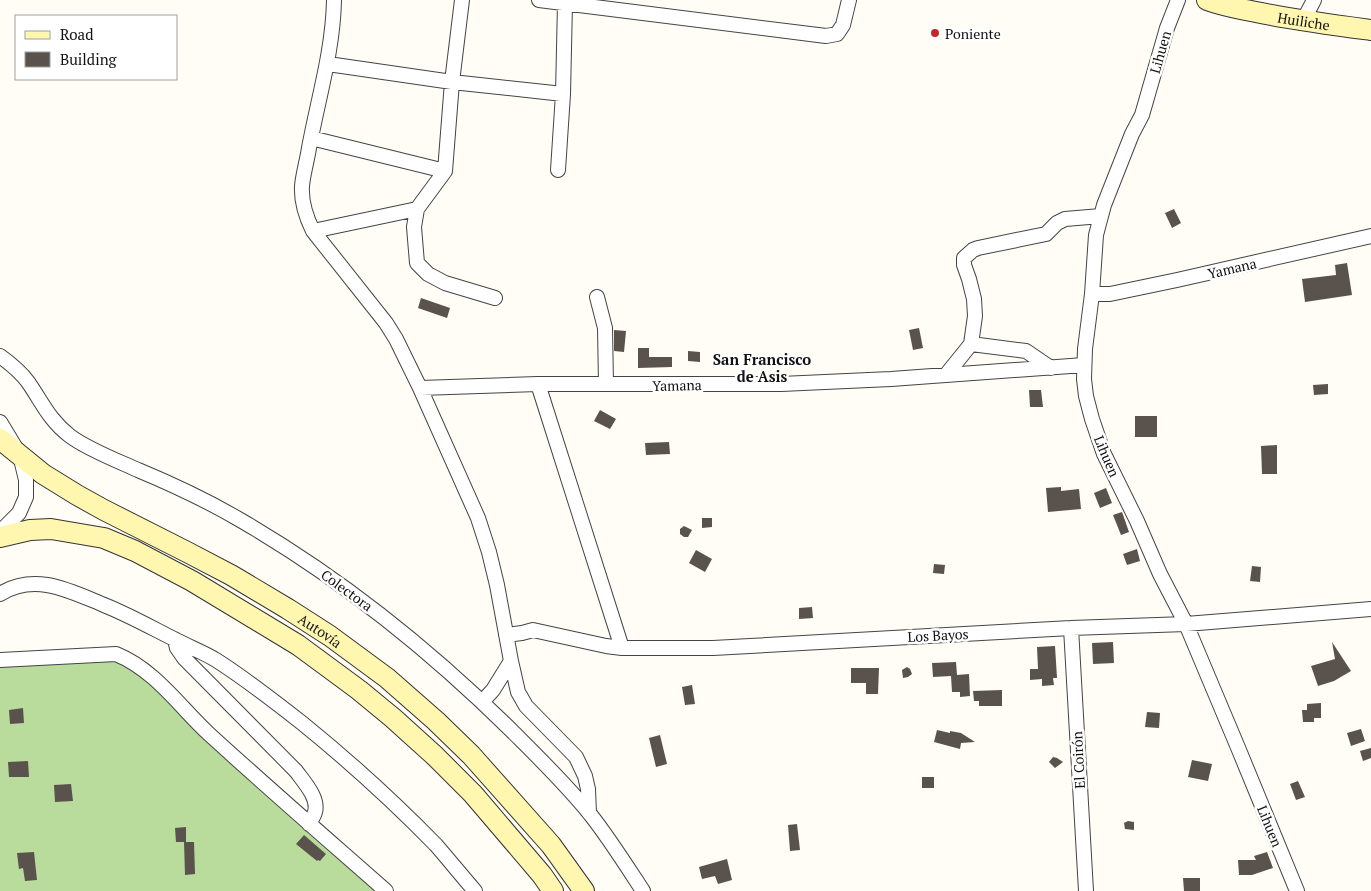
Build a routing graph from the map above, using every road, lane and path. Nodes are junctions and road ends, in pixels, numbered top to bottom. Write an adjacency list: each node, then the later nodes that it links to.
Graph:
1 (334, 0): 12 (street)
2 (462, 0): 13 (street)
3 (539, 0): 8 (street)
4 (849, 0): 9 (street)
5 (1178, 0): 19 (street, Lihuen)
6 (1208, 0): 10 (street, Huiliche)
7 (1314, 0): 10 (street)
8 (565, 3): 9 (street); 14 (street)
9 (590, 3)
10 (1303, 20): 11 (street, Huiliche)
11 (1371, 30)
12 (328, 64): 13 (street); 15 (street)
13 (452, 82): 14 (street); 17 (street)
14 (563, 94): 16 (street)
15 (311, 138): 17 (street); 20 (street)
16 (558, 170)
17 (445, 171): 18 (street)
18 (417, 209): 20 (street); 24 (street)
19 (1101, 216): 22 (street, Lihuen); 25 (street)
20 (313, 231): 32 (street)
21 (1371, 236): 22 (street, Yamana)
22 (1092, 294): 27 (street, Lihuen)
23 (597, 297): 31 (street)
24 (495, 298)
25 (971, 344): 28 (street); 29 (street)
26 (0, 356): 47 (street, Colectora)
27 (1084, 365): 28 (street, Yamana); 40 (street, Lihuen)
28 (1051, 368): 29 (street, Yamana)
29 (946, 375): 31 (street, Yamana)
30 (538, 384): 31 (street, Yamana); 32 (street, Yamana); 44 (street)
31 (606, 384)
32 (420, 388): 42 (street)
33 (0, 422): 35 (street)
34 (0, 439): 35 (street, Autovía)
35 (20, 456): 36 (street); 53 (street, Autovía)
36 (0, 532)
37 (0, 537): 52 (street, Autovía)
38 (0, 594): 43 (street)
39 (1371, 609): 40 (street, Los Bayos)
40 (1186, 624): 41 (street, Los Bayos); 56 (street, Lihuen)
41 (1070, 628): 44 (street, Los Bayos); 55 (street, El Coirón)
42 (506, 635): 44 (street, Los Bayos); 46 (street)
43 (175, 640): 49 (street); 51 (street)
44 (622, 648)
45 (0, 660): 49 (street)
46 (511, 661): 47 (street); 48 (street)
47 (482, 702): 48 (street, Colectora)
48 (590, 813): 54 (street, Colectora)
49 (309, 824): 50 (street)
50 (386, 891)
51 (475, 891)
52 (553, 891)
53 (584, 891)
54 (643, 891)
55 (1086, 891)
56 (1297, 891)

